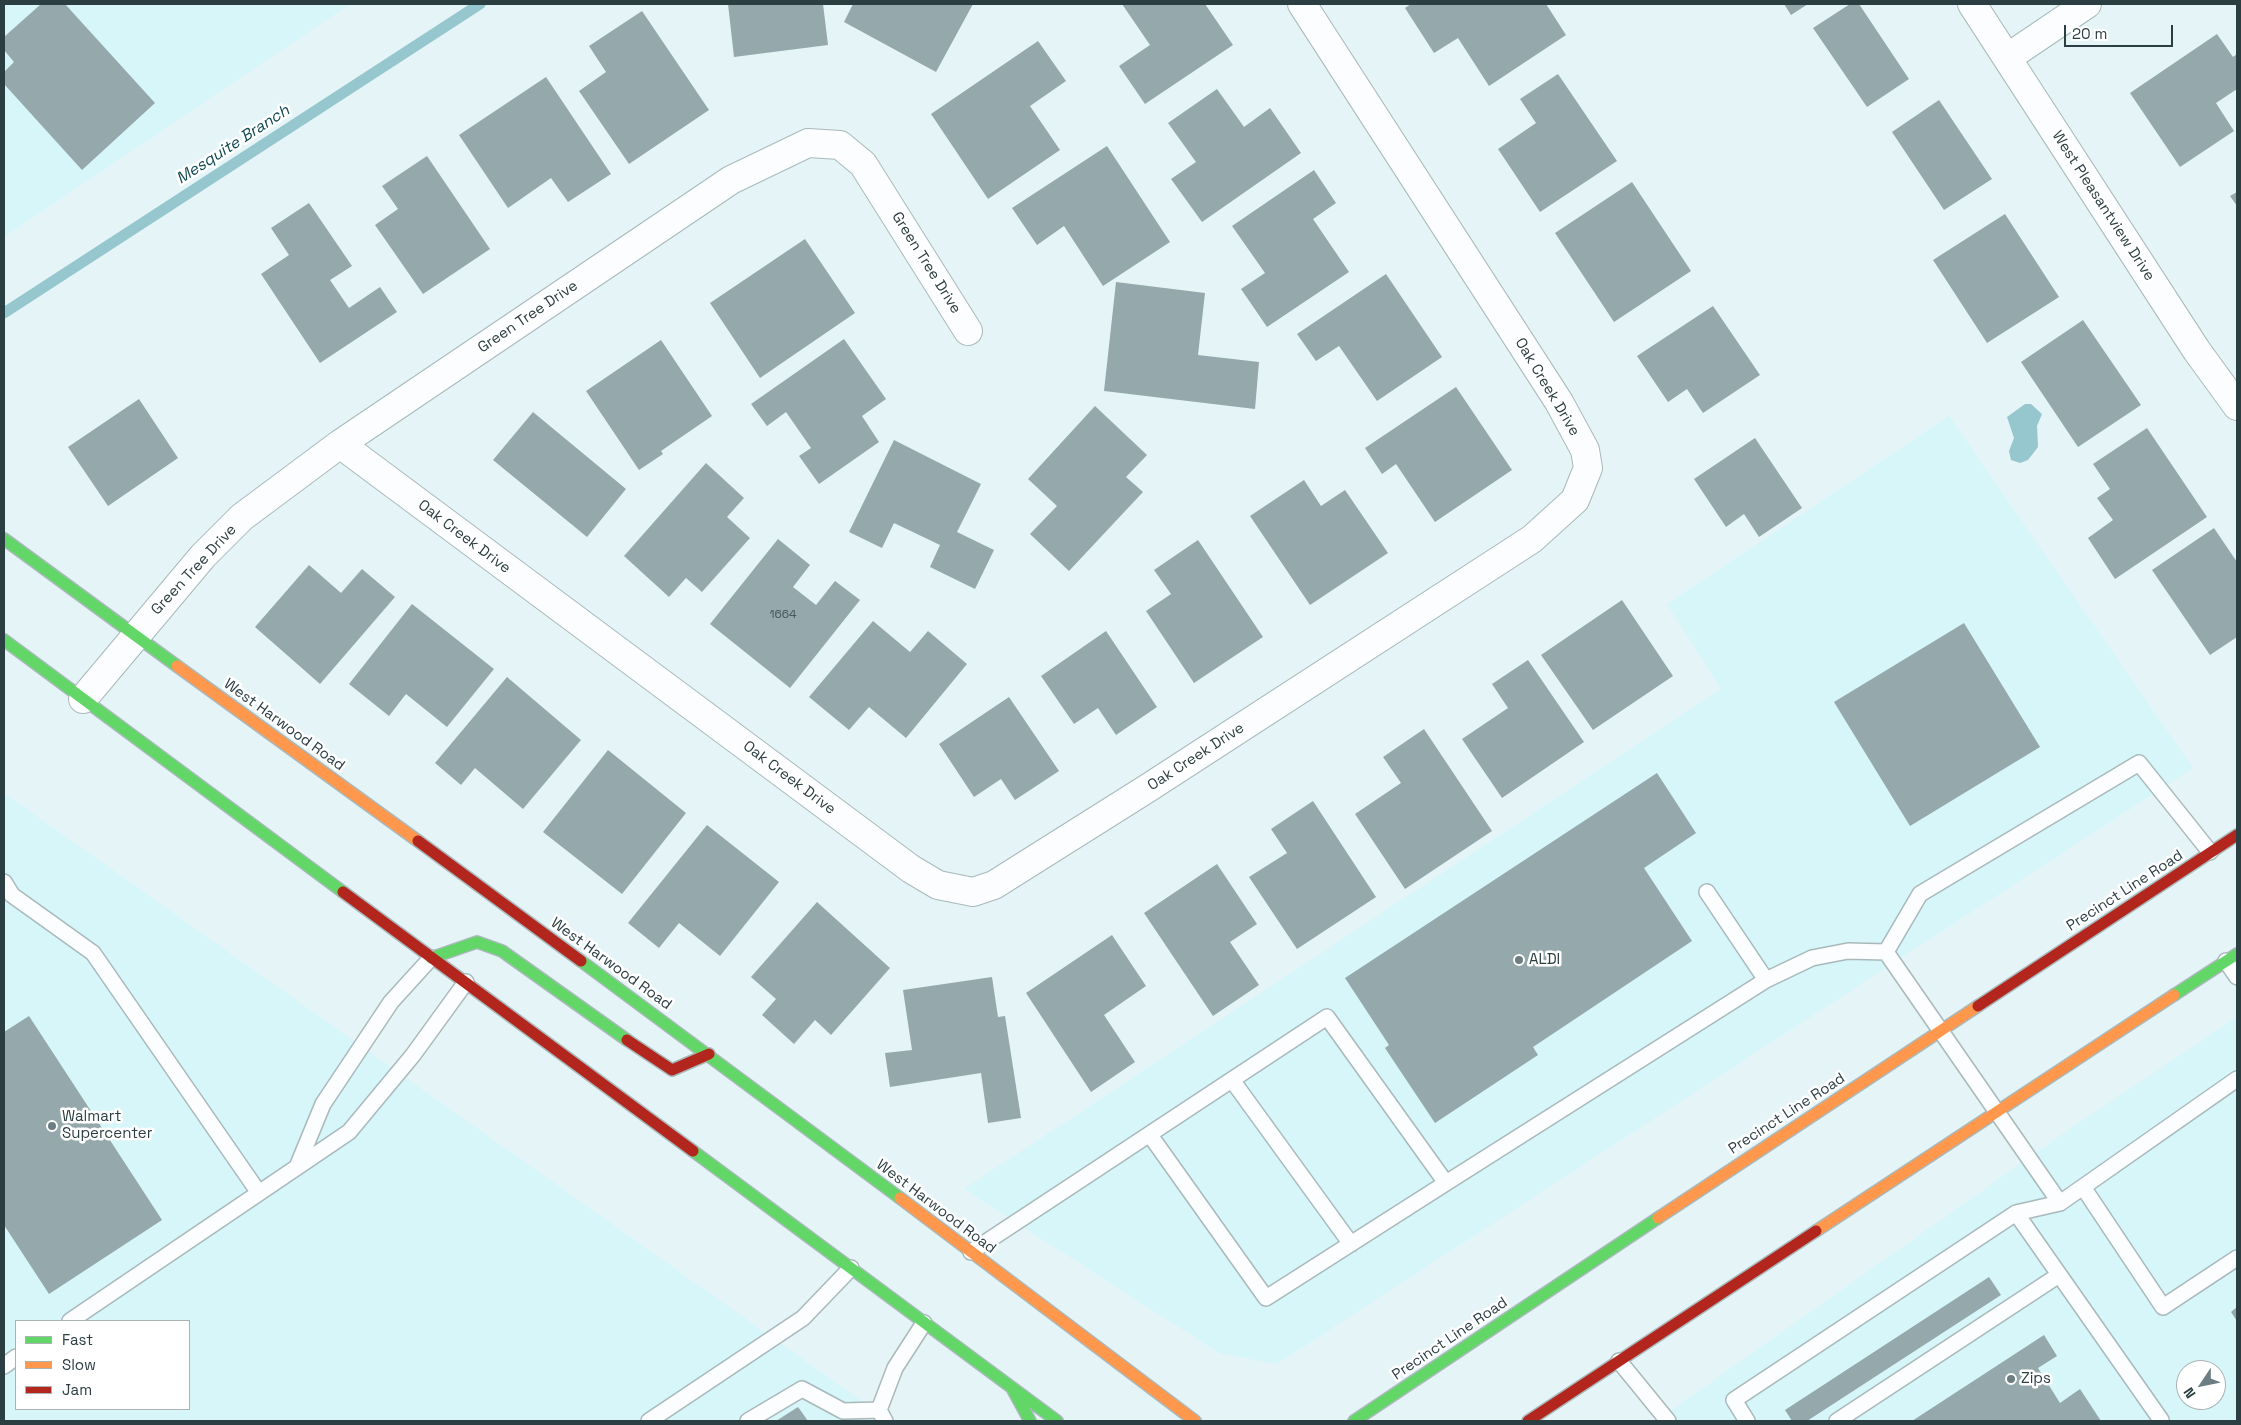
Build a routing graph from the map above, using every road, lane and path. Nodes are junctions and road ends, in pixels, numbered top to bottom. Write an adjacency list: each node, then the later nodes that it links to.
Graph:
1 (1302, 4): 7 (street, Oak Creek Drive)
2 (1972, 4): 4 (street, West Pleasantview Drive)
3 (2087, 4): 4 (street)
4 (2007, 58): 6 (street, West Pleasantview Drive)
5 (968, 331): 7 (street, Green Tree Drive)
6 (2237, 406)
7 (340, 444): 9 (street, Green Tree Drive)
8 (4, 539): 9 (main road, West Harwood Road)
9 (135, 635): 11 (street, Green Tree Drive); 23 (main road, West Harwood Road)
10 (4, 640): 11 (main road)
11 (83, 699): 18 (main road)
12 (2237, 834): 13 (main road, Precinct Line Road)
13 (2210, 852): 16 (lane); 22 (main road, Precinct Line Road)
14 (4, 882): 31 (lane)
15 (1707, 892): 20 (lane)
16 (1886, 952): 20 (lane); 22 (lane)
17 (2232, 957): 19 (lane); 26 (main road)
18 (431, 958): 21 (main road); 23 (main road); 28 (lane)
19 (2237, 977)
20 (1766, 980): 29 (lane)
21 (466, 982): 28 (lane); 37 (main road)
22 (1941, 1030): 26 (lane); 51 (main road, Precinct Line Road)
23 (709, 1054): 35 (main road, West Harwood Road)
24 (2237, 1079): 30 (lane)
25 (1232, 1080): 27 (lane); 29 (lane); 34 (lane)
26 (1998, 1112): 32 (lane); 42 (main road)
27 (1150, 1135): 34 (lane); 35 (lane)
28 (297, 1167): 31 (lane)
29 (1446, 1183): 34 (lane)
30 (2083, 1188): 32 (lane); 36 (lane)
31 (259, 1193): 39 (lane)
32 (2060, 1203): 33 (lane)
33 (2016, 1213): 38 (lane); 54 (lane)
34 (1351, 1244)
35 (972, 1252): 50 (main road, West Harwood Road)
36 (2237, 1258)
37 (851, 1268): 40 (main road); 46 (lane)
38 (2059, 1275): 55 (lane); 56 (lane)
39 (71, 1320)
40 (924, 1323): 44 (main road); 45 (lane)
41 (15, 1358): 43 (lane)
42 (1619, 1361): 52 (main road); 53 (lane)
43 (4, 1366)
44 (1012, 1388): 48 (main road); 49 (main road)
45 (882, 1416): 47 (lane)
46 (649, 1421)
47 (748, 1421)
48 (1030, 1421)
49 (1057, 1421)
50 (1195, 1421)
51 (1354, 1421)
52 (1528, 1421)
53 (1668, 1421)
54 (1747, 1421)
55 (1836, 1421)
56 (2159, 1421)

